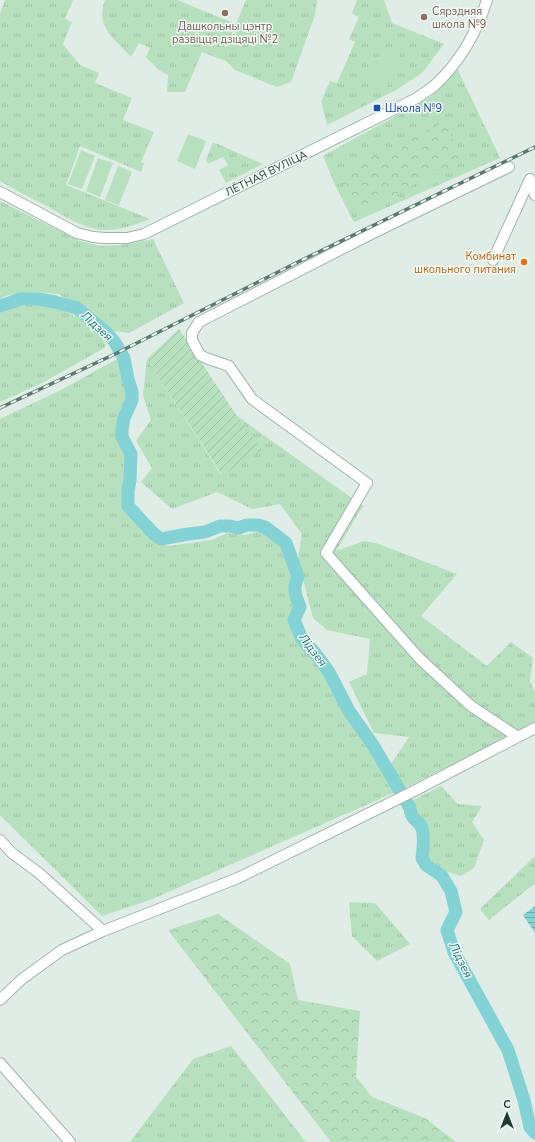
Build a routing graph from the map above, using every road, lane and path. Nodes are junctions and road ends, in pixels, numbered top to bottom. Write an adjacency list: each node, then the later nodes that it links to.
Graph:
1 (488, 0): 3 (street, ЛЁТНАЯ ВУЛІЦА)
2 (509, 167): 7 (street)
3 (0, 192)
4 (535, 195): 5 (street)
5 (492, 260)
6 (535, 728): 7 (street)
7 (518, 737): 9 (street)
8 (0, 840): 9 (street)
9 (103, 931): 10 (street)
10 (0, 1000)
11 (0, 1064): 12 (street)
12 (70, 1142)

